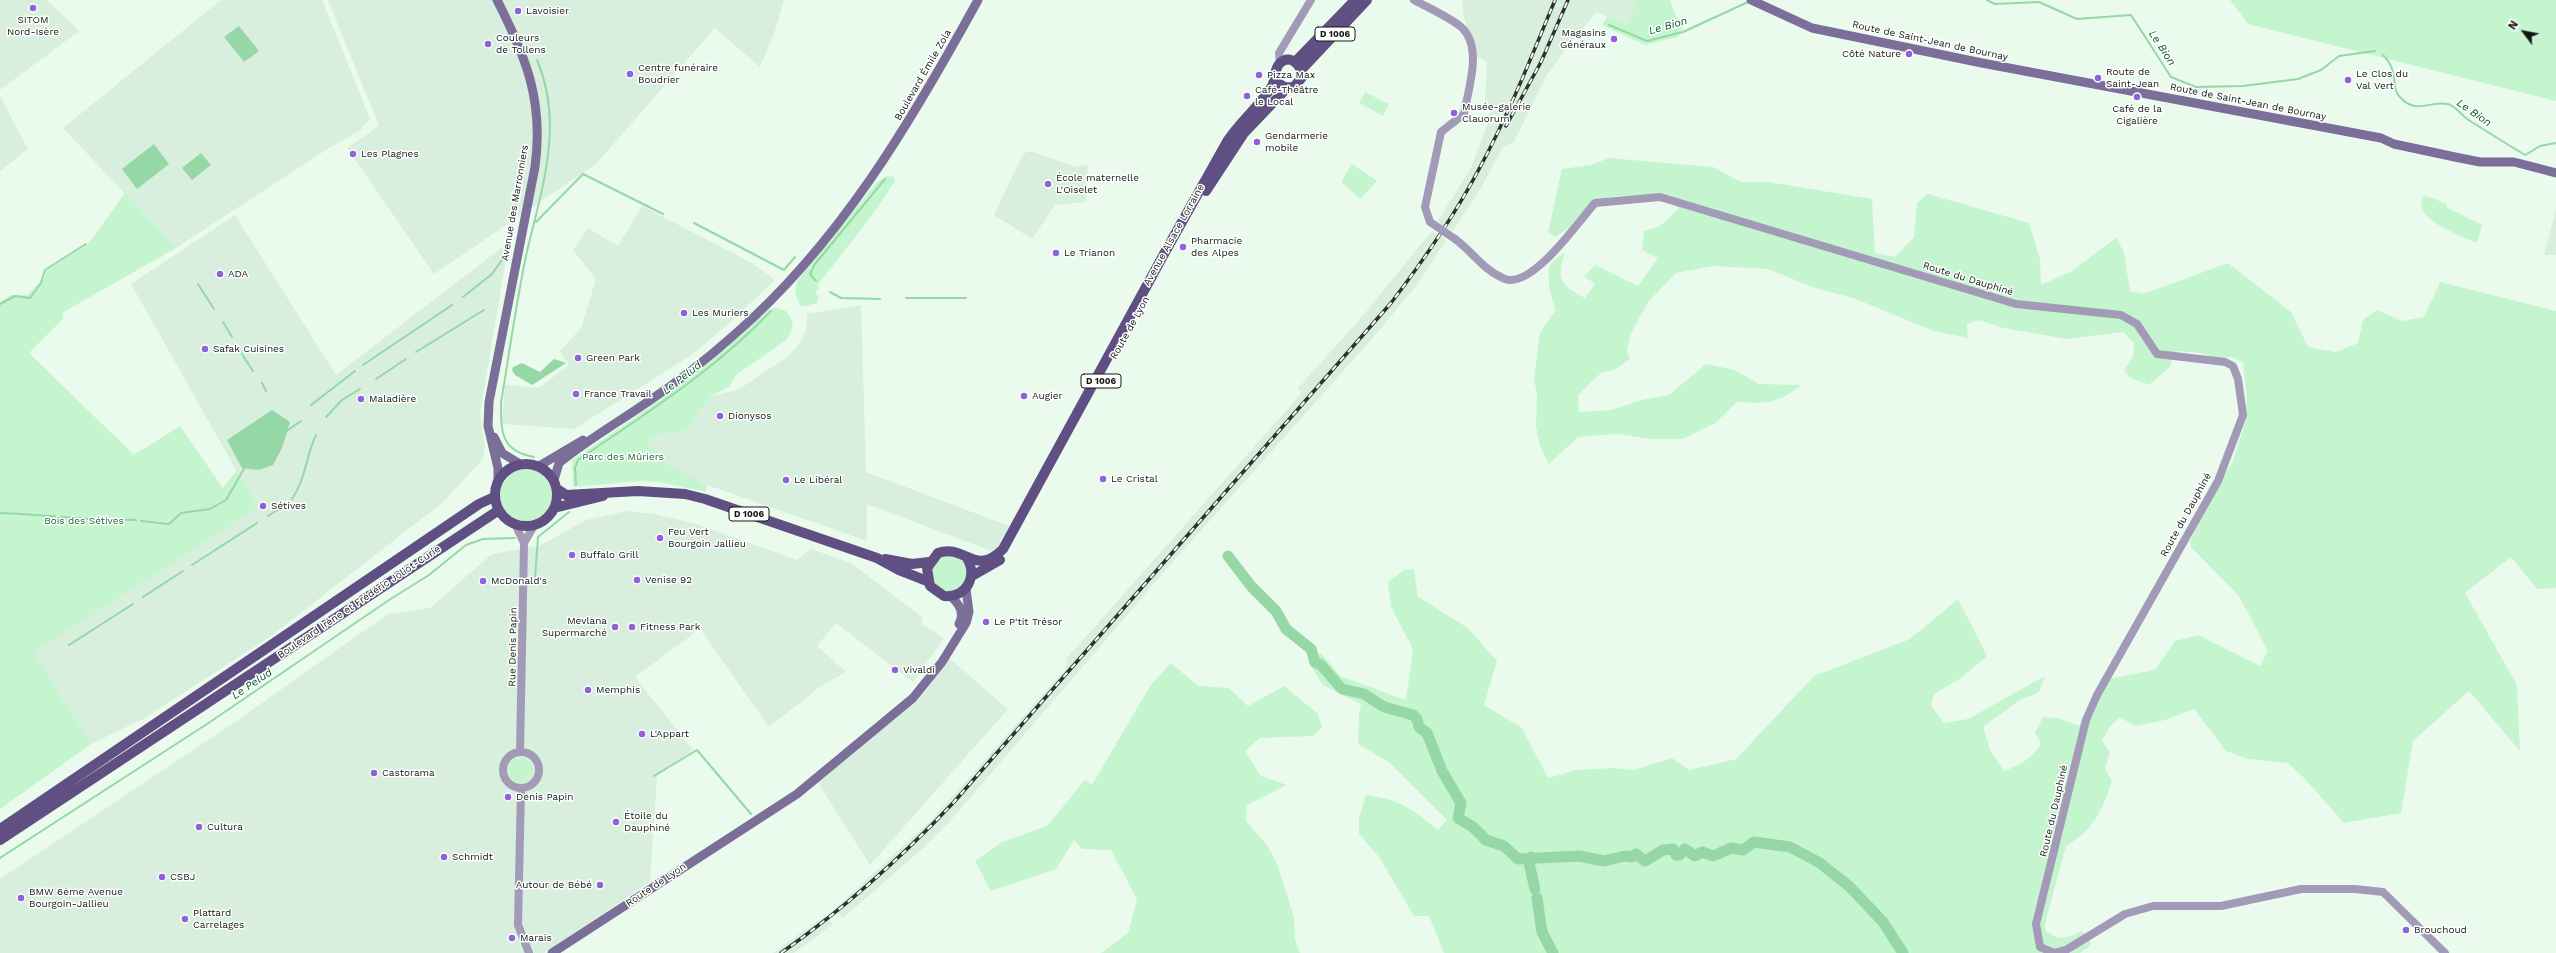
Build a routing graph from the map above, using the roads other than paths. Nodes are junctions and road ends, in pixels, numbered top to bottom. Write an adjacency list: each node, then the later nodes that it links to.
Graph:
1 (497, 0): 12 (main road, Avenue des Marronniers)
2 (978, 0): 13 (main road, Boulevard Émile Zola)
3 (1311, 0): 8 (street)
4 (1355, 0): 8 (main road, D 1006)
5 (1367, 0): 8 (main road, D 1006)
6 (1414, 0): 39 (street, Route du Dauphiné, bridge)
7 (1754, 1): 11 (main road, Route de Saint-Jean de Bournay)
8 (1292, 63): 9 (main road); 10 (main road)
9 (1276, 80): 10 (main road); 26 (main road, Avenue Alsace Lorraine / D 1006)
10 (1287, 88): 28 (main road, Route de Lyon / D 1006)
11 (2556, 173)
12 (488, 414): 14 (main road, Avenue des Marronniers); 16 (main road, Avenue des Marronniers)
13 (599, 434): 15 (main road); 17 (main road)
14 (520, 464): 15 (main road); 16 (main road)
15 (539, 466): 17 (main road)
16 (498, 481): 19 (main road)
17 (555, 485): 18 (main road, D 1006); 20 (main road)
18 (618, 492): 20 (main road, D 1006); 25 (main road, D 1006)
19 (494, 496): 21 (main road); 35 (main road, Boulevard Irène et Frédéric Joliot-Curie)
20 (554, 508): 23 (main road)
21 (499, 510): 22 (main road); 36 (main road, Boulevard Irène et Frédéric Joliot-Curie)
22 (515, 524): 23 (main road); 24 (street, Rue Denis Papin)
23 (535, 524): 24 (street, Rue Denis Papin)
24 (524, 543): 32 (street, Rue Denis Papin)
25 (877, 558): 27 (main road, D 1006); 29 (main road, D 1006)
26 (967, 558): 27 (main road); 28 (main road)
27 (929, 562): 29 (main road)
28 (972, 576): 30 (main road)
29 (927, 580): 31 (main road)
30 (966, 589): 31 (main road); 34 (main road)
31 (950, 596): 34 (main road)
32 (520, 752): 33 (street); 33 (street)
33 (521, 789): 37 (street)
34 (760, 816): 38 (main road, Route de Lyon)
35 (0, 829)
36 (0, 840)
37 (529, 953)
38 (552, 953)
39 (2444, 953)

